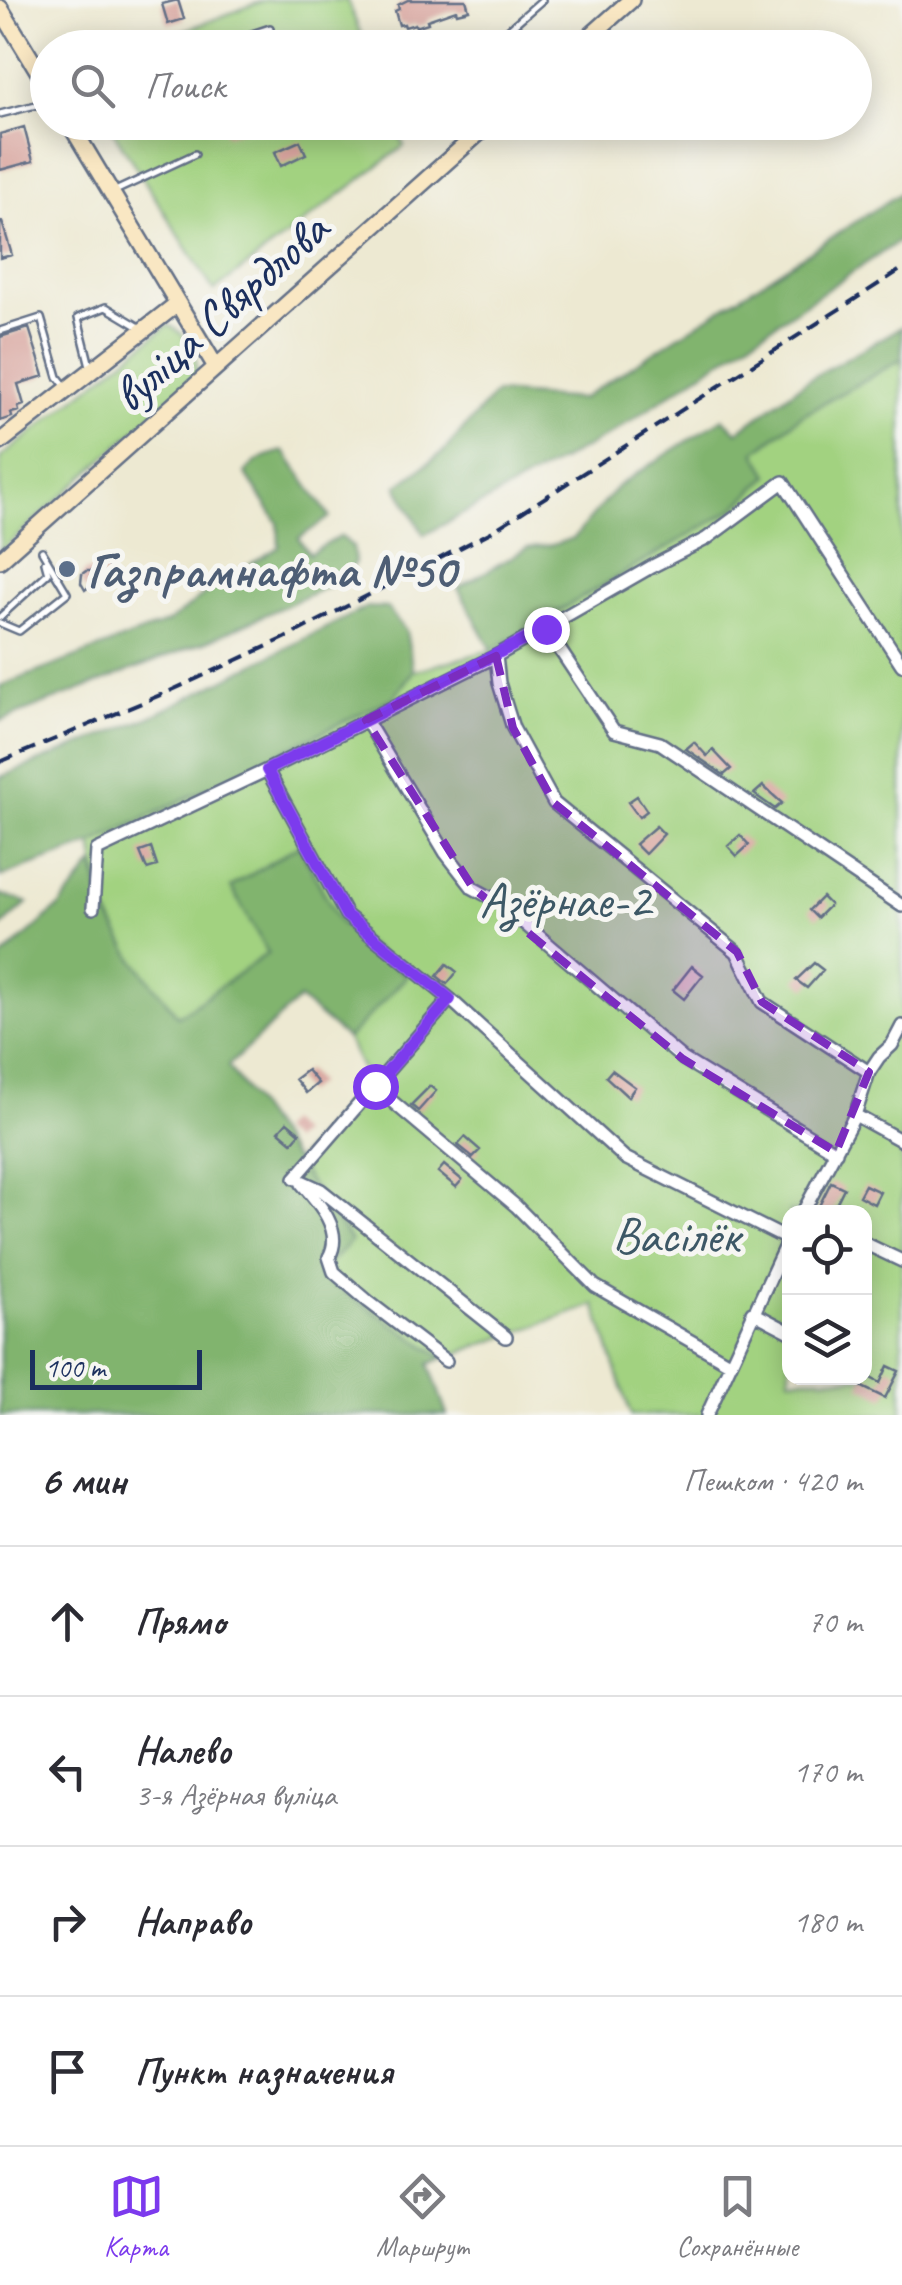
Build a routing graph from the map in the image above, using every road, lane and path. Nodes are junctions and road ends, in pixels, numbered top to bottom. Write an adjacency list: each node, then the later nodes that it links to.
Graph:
1 (529, 0): 4 (lane)
2 (542, 0): 4 (lane)
3 (632, 0): 9 (main road)
4 (534, 7): 8 (lane)
5 (0, 8): 10 (main road)
6 (270, 28): 7 (lane)
7 (264, 30)
8 (508, 30)
9 (598, 30)
10 (30, 57)
11 (30, 106): 12 (lane)
12 (0, 114)
13 (79, 140): 16 (main road)
14 (471, 140): 20 (main road, вуліца Свярдлова)
15 (196, 154): 16 (lane)
16 (110, 193): 17 (main road)
17 (177, 304): 18 (main road); 20 (main road)
18 (143, 330): 21 (main road); 21 (lane)
19 (0, 331): 22 (lane)
20 (216, 367): 24 (main road, вуліца Свярдлова)
21 (91, 370): 22 (main road)
22 (68, 389): 23 (main road)
23 (0, 442)
24 (35, 527): 25 (lane); 26 (main road, вуліца Свярдлова)
25 (42, 551): 27 (lane); 27 (lane)
26 (0, 560)
27 (0, 620)
28 (546, 629): 29 (street); 30 (street); 33 (street)
29 (496, 656): 31 (street); 38 (street)
30 (902, 665)
31 (366, 720): 32 (street); 42 (street)
32 (267, 770): 34 (street); 35 (street)
33 (902, 906)
34 (93, 908)
35 (450, 999): 39 (street); 45 (street)
36 (902, 1026): 37 (street)
37 (897, 1044): 38 (street)
38 (868, 1072): 40 (street)
39 (375, 1086): 43 (street); 53 (street)
40 (855, 1114): 41 (street); 42 (street)
41 (902, 1140)
42 (836, 1152): 44 (street)
43 (296, 1178): 51 (street); 52 (street)
44 (807, 1205)
45 (782, 1234)
46 (872, 1247): 48 (street)
47 (782, 1250): 49 (street)
48 (902, 1261)
49 (752, 1312): 50 (street); 53 (street)
50 (782, 1328)
51 (506, 1336)
52 (446, 1361)
53 (729, 1363): 54 (street)
54 (706, 1415)

